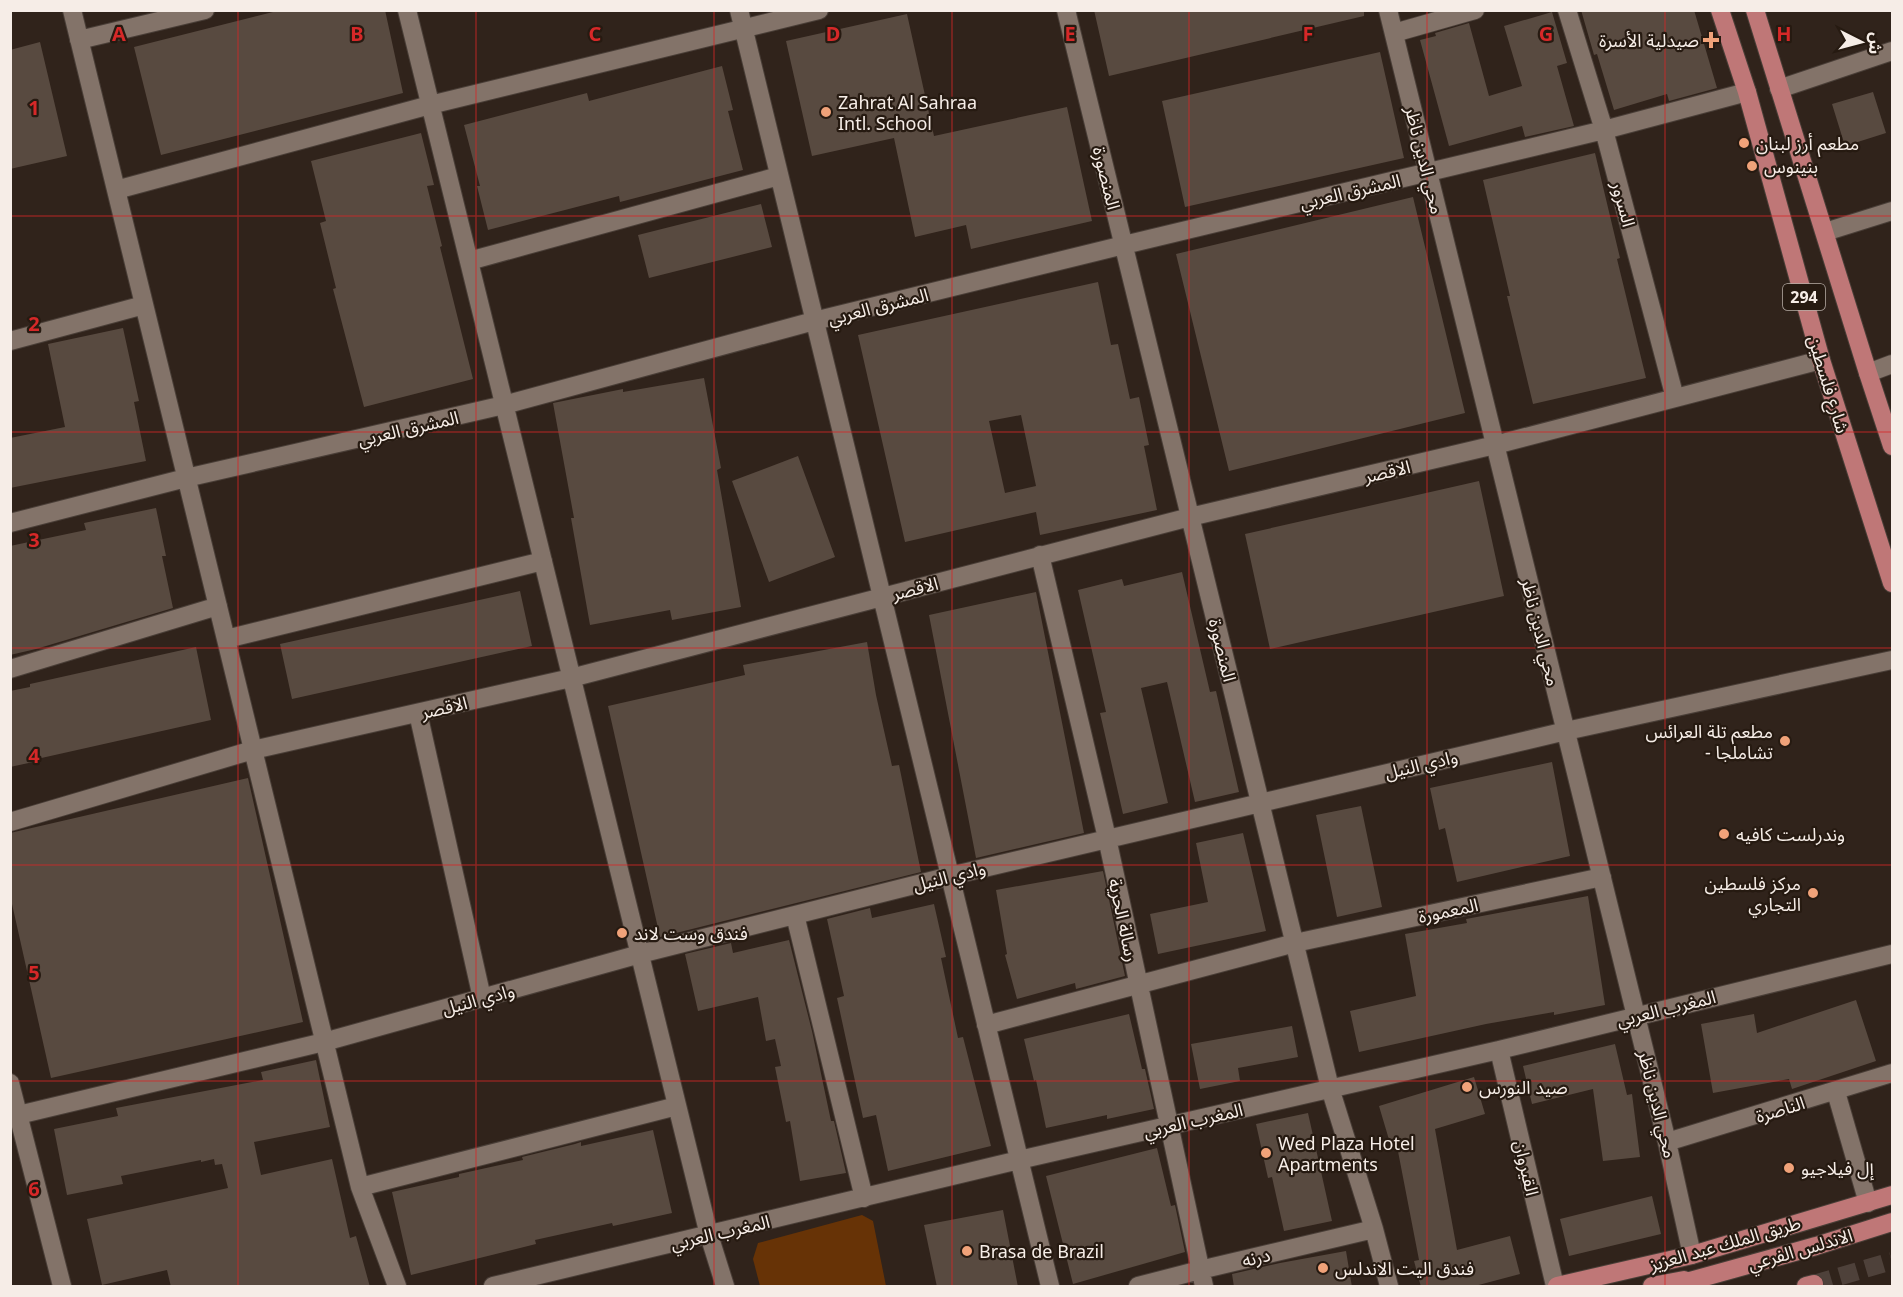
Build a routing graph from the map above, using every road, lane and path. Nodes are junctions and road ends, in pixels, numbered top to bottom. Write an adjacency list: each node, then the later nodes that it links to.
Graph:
1 (72, 10): 14 (street)
2 (205, 10): 14 (street)
3 (407, 10): 18 (street)
4 (738, 10): 12 (street)
5 (819, 10): 12 (street)
6 (1066, 10): 25 (street, المنصورة)
7 (1388, 10): 13 (street, محي الدين ناظر)
8 (1475, 10): 13 (street)
9 (1567, 10): 19 (street, السرور)
10 (1720, 10): 17 (main road, شارع فلسطين / 294)
11 (1755, 10): 16 (main road, 294)
12 (743, 30): 18 (street); 21 (street)
13 (1394, 33): 20 (street, محي الدين ناظر)
14 (79, 40): 22 (street)
15 (1893, 51): 16 (street)
16 (1779, 89): 24 (main road, 294)
17 (1746, 92): 19 (street, المشرق العربي); 30 (main road, شارع فلسطين / 294)
18 (430, 105): 22 (street); 26 (street)
19 (1604, 130): 20 (street, المشرق العربي); 33 (street, السرور)
20 (1428, 172): 25 (street, المشرق العربي); 35 (street, محي الدين ناظر)
21 (779, 176): 26 (street); 28 (street)
22 (116, 190): 27 (street)
23 (1893, 211): 24 (street)
24 (1825, 232): 32 (main road, 294)
25 (1124, 245): 28 (street, المشرق العربي); 38 (street, المنصورة)
26 (469, 261): 34 (street)
27 (144, 305): 29 (street); 37 (street)
28 (814, 321): 34 (street, المشرق العربي); 43 (street)
29 (10, 341)
30 (1821, 360): 33 (street, الاقصر); 42 (main road, شارع فلسطين / 294)
31 (1893, 364): 32 (street)
32 (1868, 373): 36 (main road, 294)
33 (1675, 398): 35 (street, الاقصر)
34 (504, 405): 37 (street, المشرق العربي); 41 (street)
35 (1495, 445): 38 (street, الاقصر); 50 (street, محي الدين ناظر)
36 (1893, 446)
37 (186, 478): 39 (street, المشرق العربي); 44 (street)
38 (1190, 517): 40 (street, الاقصر); 52 (street, المنصورة)
39 (10, 524)
40 (1040, 555): 43 (street, الاقصر); 54 (street, رسالة الحرية)
41 (543, 561): 45 (street); 48 (street)
42 (1893, 583)
43 (881, 596): 48 (street, الاقصر); 55 (street)
44 (218, 606): 45 (street); 47 (street)
45 (226, 639): 51 (street)
46 (1893, 660): 50 (street, وادي النيل)
47 (10, 669)
48 (571, 678): 49 (street, الاقصر); 59 (street)
49 (418, 713): 51 (street, الاقصر); 62 (street)
50 (1566, 731): 52 (street, وادي النيل); 56 (street, محي الدين ناظر)
51 (253, 750): 53 (street, الاقصر); 65 (street)
52 (1260, 801): 54 (street, وادي النيل); 58 (street, المنصورة)
53 (10, 822)
54 (1107, 838): 55 (street, وادي النيل); 61 (street, رسالة الحرية)
55 (950, 876): 57 (street, وادي النيل); 64 (street)
56 (1602, 877): 58 (street, المعمورة); 63 (street, محي الدين ناظر)
57 (795, 915): 59 (street, وادي النيل); 78 (street)
58 (1295, 943): 61 (street, المعمورة); 69 (street, المنصورة)
59 (640, 954): 62 (street, وادي النيل); 71 (street)
60 (1893, 954): 63 (street, المغرب العربي)
61 (1138, 985): 64 (street, المعمورة); 73 (street, رسالة الحرية)
62 (482, 998): 65 (street, وادي النيل)
63 (1636, 1015): 66 (street, المغرب العربي); 74 (street, محي الدين ناظر)
64 (986, 1025): 75 (street)
65 (324, 1042): 72 (street, وادي النيل); 76 (street)
66 (1499, 1050): 69 (street, المغرب العربي); 95 (street, القيروان)
67 (1893, 1073): 70 (street, الناصرة)
68 (10, 1083): 72 (street)
69 (1330, 1088): 73 (street, المغرب العربي); 81 (street, المنصورة)
70 (1836, 1092): 74 (street, الناصرة); 79 (street)
71 (677, 1106): 76 (street); 82 (street)
72 (14, 1116): 88 (street)
73 (1168, 1125): 75 (street, المغرب العربي); 87 (street, رسالة الحرية)
74 (1667, 1142): 85 (street, محي الدين ناظر)
75 (1019, 1160): 78 (street, المغرب العربي); 92 (street)
76 (360, 1187): 89 (street)
77 (1893, 1196): 79 (main road, طريق الملك عبد العزيز)
78 (864, 1198): 82 (street, المغرب العربي)
79 (1868, 1203): 85 (main road, طريق الملك عبد العزيز)
80 (1893, 1222): 84 (main road, الاندلس الفرعي)
81 (1374, 1229): 87 (street, درنه); 94 (street, المنصورة)
82 (709, 1235): 90 (street, المغرب العربي); 91 (street)
83 (1893, 1236): 84 (main road)
84 (1816, 1246): 86 (main road, الاندلس الفرعي)
85 (1692, 1255): 95 (main road, طريق الملك عبد العزيز)
86 (1715, 1274): 96 (main road); 97 (main road, الاندلس الفرعي)
87 (1202, 1278): 93 (street, درنه)
88 (62, 1287)
89 (397, 1287)
90 (493, 1287)
91 (725, 1287)
92 (1050, 1287)
93 (1138, 1287)
94 (1389, 1287)
95 (1556, 1287)
96 (1652, 1287)
97 (1672, 1287)

